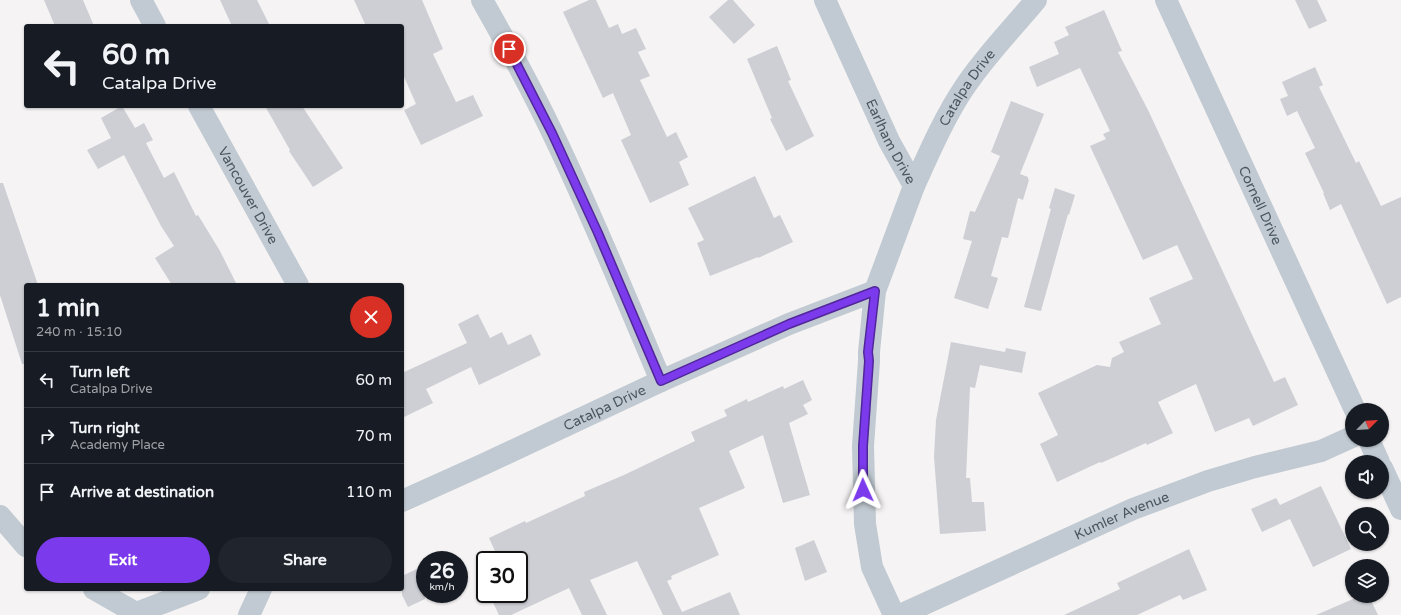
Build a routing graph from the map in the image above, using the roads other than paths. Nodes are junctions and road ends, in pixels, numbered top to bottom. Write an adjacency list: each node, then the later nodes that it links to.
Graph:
1 (142, 0): 6 (street)
2 (482, 0): 11 (street)
3 (825, 0): 8 (street, Earlham Drive)
4 (1036, 0): 8 (street, Catalpa Drive)
5 (1166, 0): 12 (street, Cornell Drive)
6 (154, 24)
7 (200, 108): 9 (street, Vancouver Drive)
8 (914, 186): 10 (street, Earlham Drive)
9 (297, 283)
10 (875, 291): 11 (street, Catalpa Drive); 24 (street, Earlham Drive)
11 (661, 381): 15 (street, Catalpa Drive)
12 (1353, 403)
13 (1345, 440): 25 (street, Kumler Avenue)
14 (1389, 483): 16 (street)
15 (404, 500)
16 (1401, 509)
17 (0, 516): 18 (street)
18 (24, 544)
19 (97, 591): 22 (street)
20 (194, 591): 22 (street)
21 (261, 591): 23 (street)
22 (135, 614)
23 (249, 615)
24 (894, 615)
25 (900, 615)

